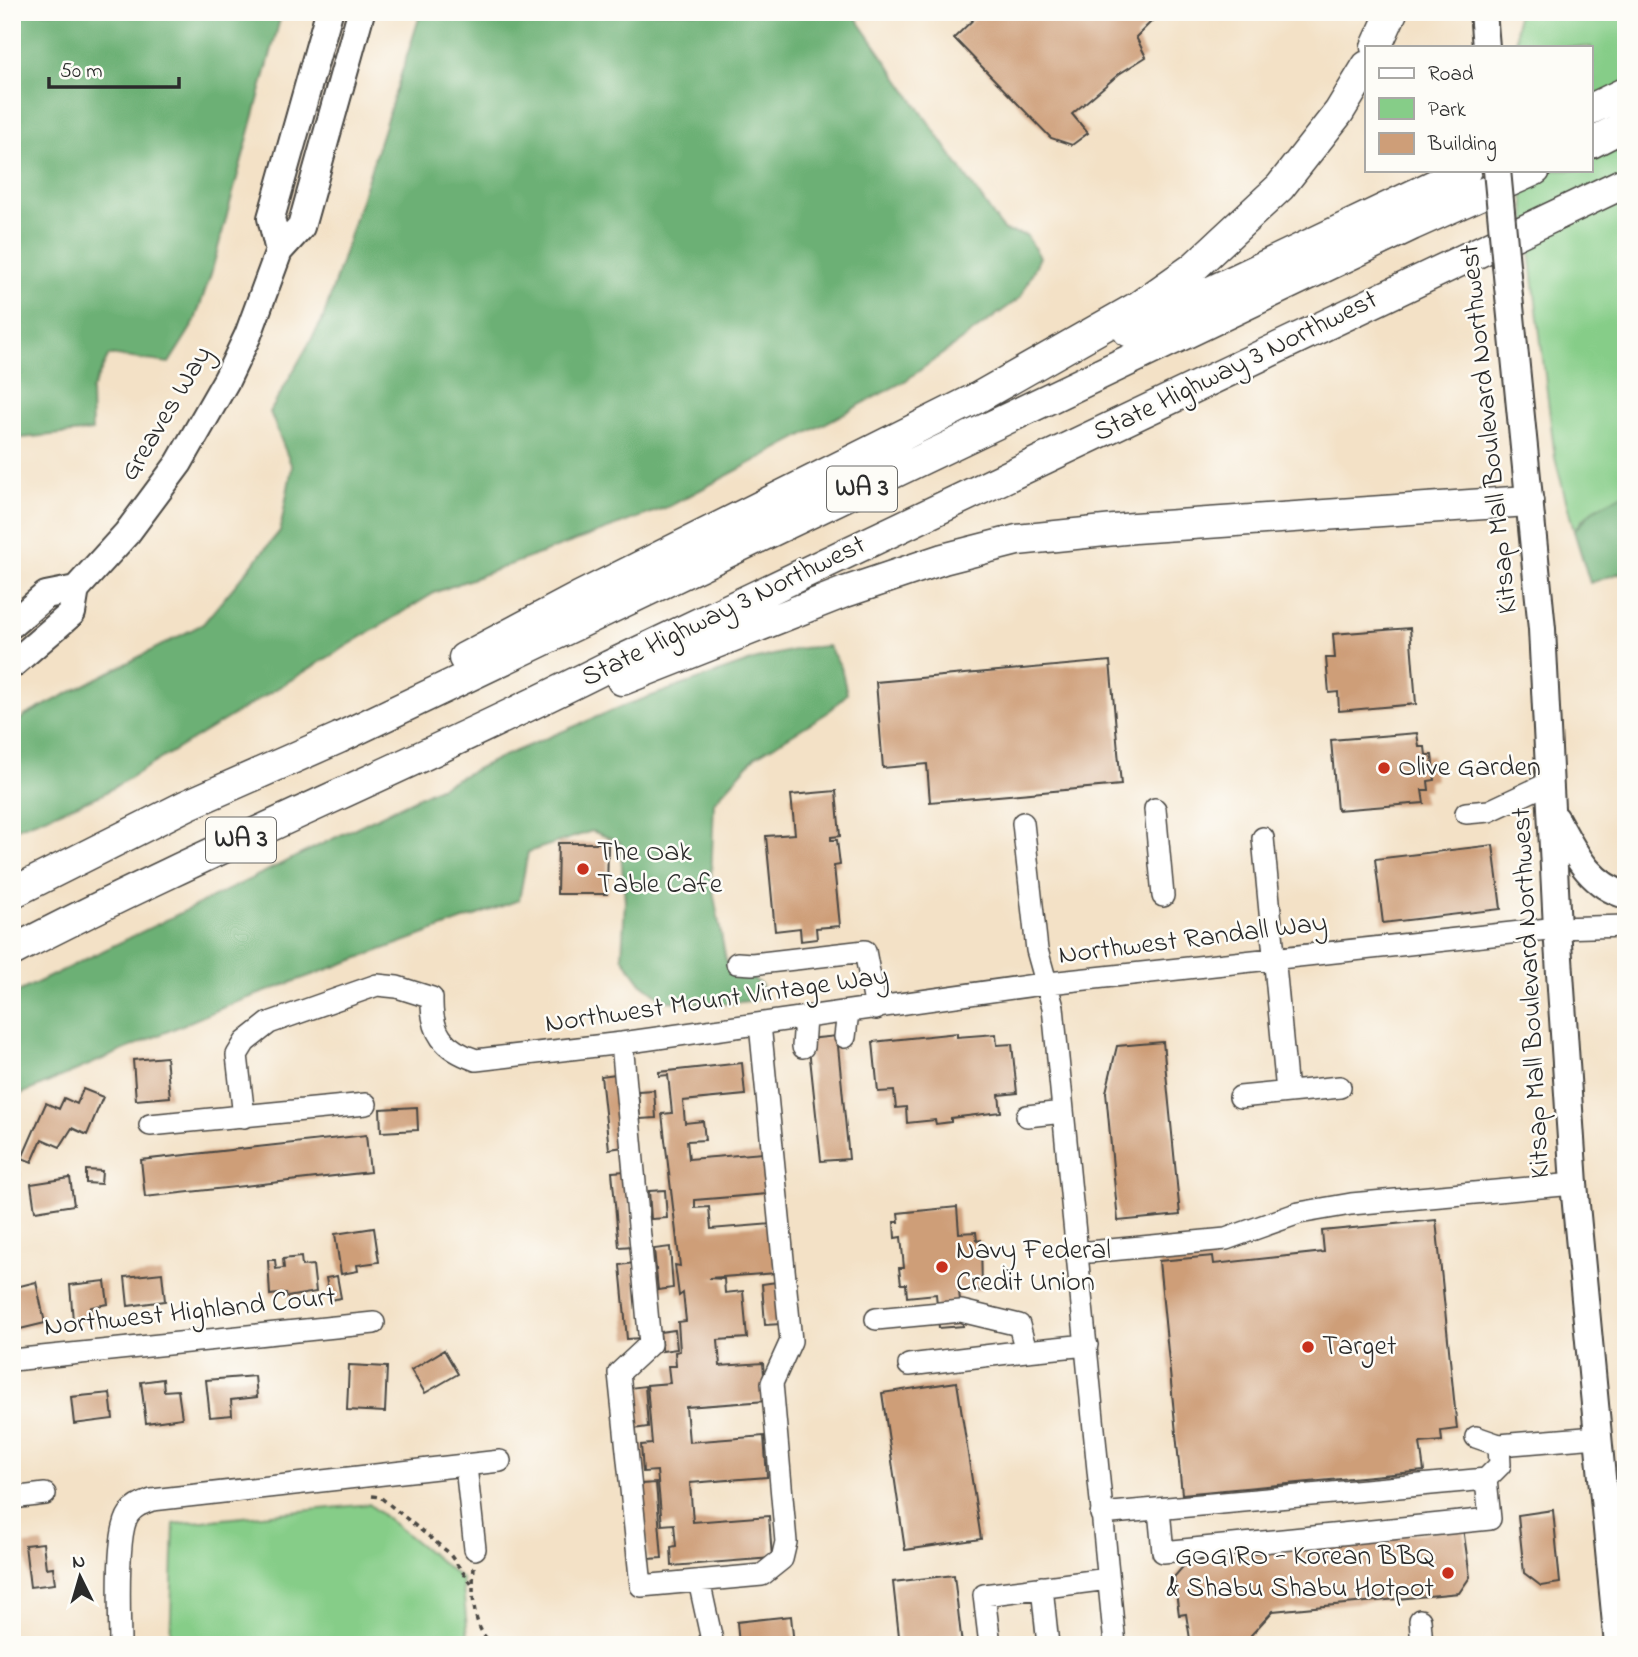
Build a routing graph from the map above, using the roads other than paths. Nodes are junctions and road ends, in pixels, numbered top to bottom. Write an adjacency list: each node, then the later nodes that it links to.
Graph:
1 (329, 12): 16 (main road)
2 (361, 12): 16 (main road, Greaves Way)
3 (1392, 12): 5 (highway)
4 (1483, 12): 6 (main road)
5 (1376, 46)
6 (1486, 46)
7 (1365, 69): 17 (highway)
8 (1626, 92): 9 (highway)
9 (1592, 109)
10 (1626, 125): 11 (highway)
11 (1592, 142)
12 (1462, 172): 17 (highway)
13 (1497, 172): 18 (main road, Kitsap Mall Boulevard Northwest, bridge)
14 (1531, 172): 24 (highway, State Highway 3 Northwest / WA 3)
15 (1620, 186): 22 (highway, State Highway 3 Northwest / WA 3)
16 (279, 251): 19 (main road, Greaves Way)
17 (977, 398): 24 (highway)
18 (1528, 501): 22 (highway); 23 (main road, Kitsap Mall Boulevard Northwest)
19 (76, 589): 20 (main road); 21 (main road, Greaves Way)
20 (12, 624)
21 (12, 665)
22 (474, 735): 35 (highway, State Highway 3 Northwest / WA 3)
23 (1550, 782): 26 (main road, Kitsap Mall Boulevard Northwest); 27 (street)
24 (187, 805): 30 (highway, State Highway 3 Northwest / WA 3)
25 (1155, 809): 32 (street)
26 (1552, 812): 31 (main road); 34 (main road, Kitsap Mall Boulevard Northwest)
27 (1466, 813)
28 (1023, 823): 38 (street)
29 (1263, 838): 36 (street)
30 (12, 893)
31 (1626, 895)
32 (1163, 897)
33 (1626, 926): 34 (street, Northwest Randall Way)
34 (1557, 928): 36 (street, Northwest Randall Way); 54 (main road, Kitsap Mall Boulevard Northwest)
35 (12, 951)
36 (1275, 958): 38 (street, Northwest Randall Way); 47 (street)
37 (737, 962): 39 (street)
38 (1049, 983): 39 (street, Northwest Mount Vintage Way); 50 (street, Northwest Randall Way)
39 (876, 1009): 40 (street, Northwest Mount Vintage Way)
40 (848, 1012): 41 (street, Northwest Mount Vintage Way); 43 (street)
41 (805, 1018): 42 (street, Northwest Mount Vintage Way); 45 (street)
42 (760, 1024): 44 (street, Northwest Mount Vintage Way); 74 (street)
43 (845, 1037)
44 (622, 1043): 52 (street, Northwest Mount Vintage Way); 74 (street)
45 (803, 1047)
46 (1340, 1087): 47 (street)
47 (1287, 1092): 48 (street)
48 (1240, 1097)
49 (366, 1104): 52 (street)
50 (1063, 1112): 51 (street); 55 (street, Northwest Randall Way)
51 (1027, 1116)
52 (244, 1117): 53 (street)
53 (149, 1125)
54 (1574, 1184): 55 (street); 63 (main road, Kitsap Mall Boulevard Northwest)
55 (1078, 1253): 58 (street, Northwest Randall Way)
56 (876, 1319): 59 (street)
57 (374, 1324): 60 (street, Northwest Highland Court)
58 (1087, 1345): 59 (street); 71 (street, Northwest Randall Way)
59 (1026, 1351): 61 (street)
60 (12, 1360)
61 (909, 1365)
62 (1476, 1437): 64 (street)
63 (1597, 1437): 64 (street); 83 (main road, Kitsap Mall Boulevard Northwest)
64 (1499, 1445): 67 (street)
65 (500, 1461): 66 (street)
66 (466, 1466): 72 (street); 77 (street)
67 (1486, 1479): 70 (street); 70 (street)
68 (45, 1494): 69 (street)
69 (12, 1499)
70 (1159, 1510): 71 (street)
71 (1101, 1514): 73 (street, Northwest Randall Way)
72 (475, 1554)
73 (1108, 1579): 75 (street); 81 (street, Northwest Randall Way)
74 (699, 1581): 78 (street)
75 (1042, 1587): 79 (street); 80 (street)
76 (1420, 1620): 82 (street)
77 (120, 1645)
78 (713, 1645)
79 (990, 1645)
80 (1048, 1645)
81 (1115, 1645)
82 (1422, 1645)
83 (1618, 1645)

